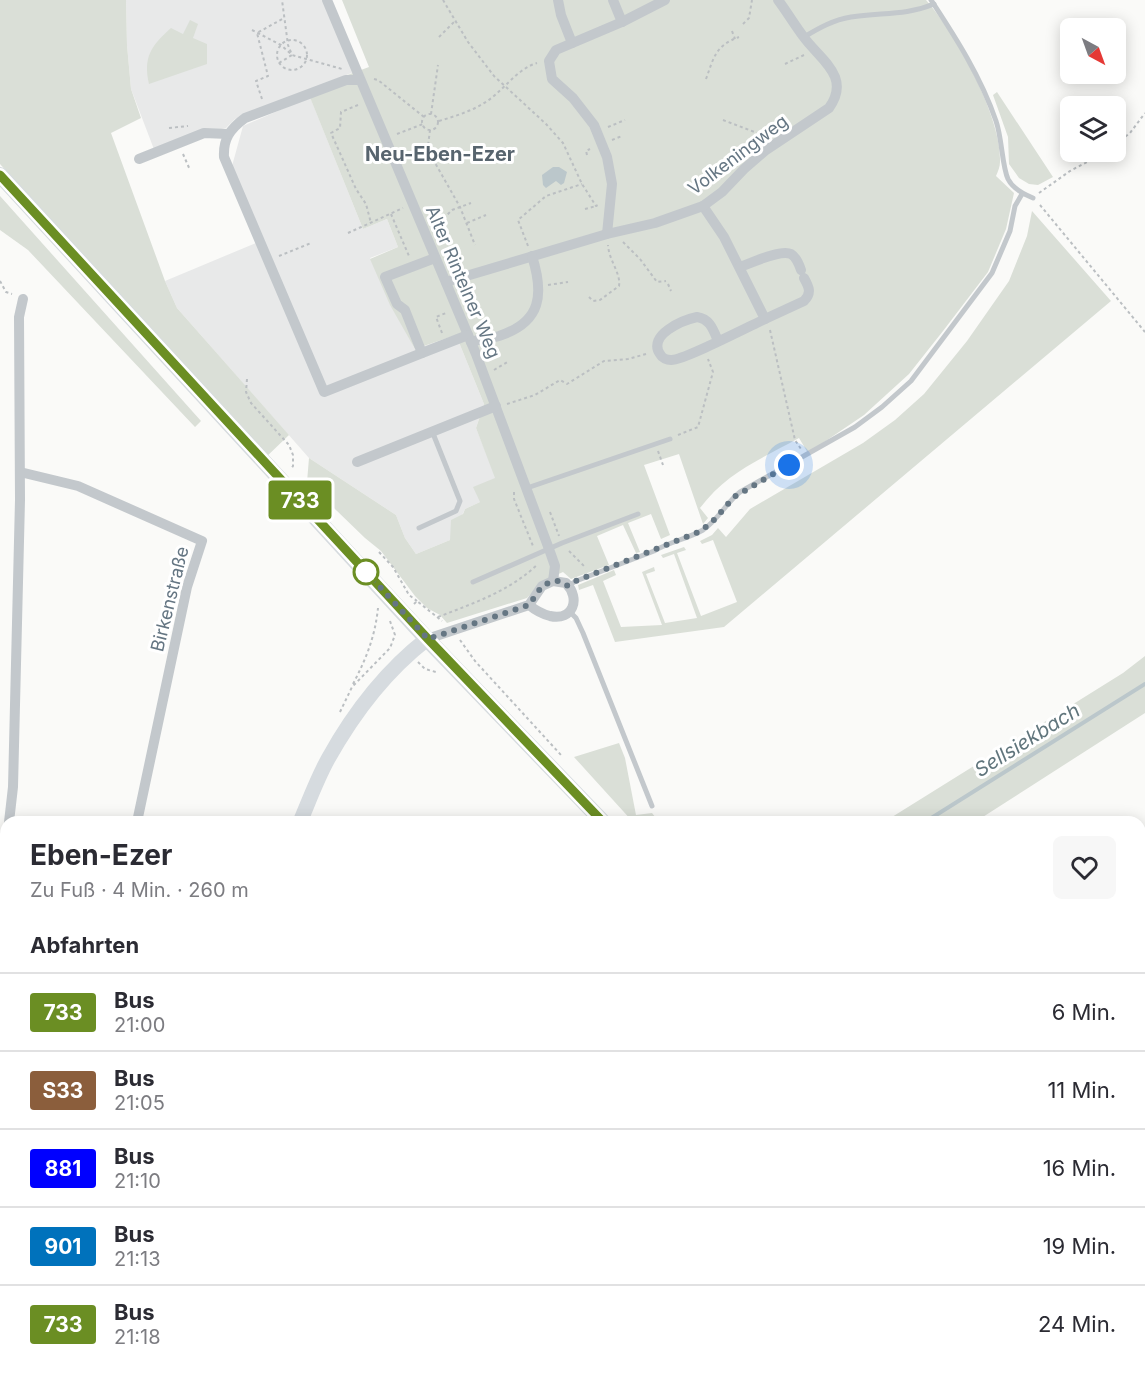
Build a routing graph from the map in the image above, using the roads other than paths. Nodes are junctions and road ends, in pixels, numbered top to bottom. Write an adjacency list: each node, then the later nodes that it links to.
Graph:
1 (327, 0): 10 (street, Alter Rintelner Weg)
2 (558, 0): 9 (street)
3 (613, 0): 7 (street)
4 (664, 0): 7 (street)
5 (778, 0): 8 (street, Volkeningweg)
6 (932, 2): 8 (lane); 14 (lane)
7 (622, 22): 9 (street)
8 (804, 37): 16 (street, Volkeningweg)
9 (573, 43): 17 (street)
10 (359, 80): 11 (street); 19 (street, Alter Rintelner Weg)
11 (228, 134): 12 (street); 26 (street)
12 (139, 159)
13 (0, 175): 41 (main road)
14 (1022, 194): 15 (lane); 38 (lane)
15 (1033, 198)
16 (704, 206): 17 (street, Volkeningweg); 20 (street)
17 (607, 234): 18 (street, Volkeningweg)
18 (532, 256): 21 (street, Volkeningweg); 24 (street)
19 (435, 258): 21 (street, Alter Rintelner Weg); 26 (street)
20 (740, 267): 23 (street); 23 (street)
21 (446, 282): 24 (street, Alter Rintelner Weg)
22 (22, 299): 31 (street)
23 (765, 319): 25 (street)
24 (469, 338): 26 (street); 27 (street, Alter Rintelner Weg)
25 (718, 341): 25 (street)
26 (422, 353)
27 (496, 406): 28 (street); 32 (street, Alter Rintelner Weg)
28 (432, 431): 30 (street); 34 (lane)
29 (670, 439): 32 (lane)
30 (357, 462)
31 (20, 472): 43 (street); 44 (street, Birkenstraße)
32 (527, 488): 35 (street, Alter Rintelner Weg)
33 (638, 514): 35 (lane)
34 (419, 528)
35 (549, 549): 36 (street, Alter Rintelner Weg); 37 (lane)
36 (553, 581): 38 (street); 39 (street)
37 (473, 582)
38 (571, 590): 40 (street)
39 (529, 605): 40 (street); 41 (street)
40 (570, 612): 42 (lane)
41 (428, 639): 45 (main road); 46 (main road)
42 (652, 806)
43 (10, 816)
44 (138, 816)
45 (303, 816)
46 (607, 816)

